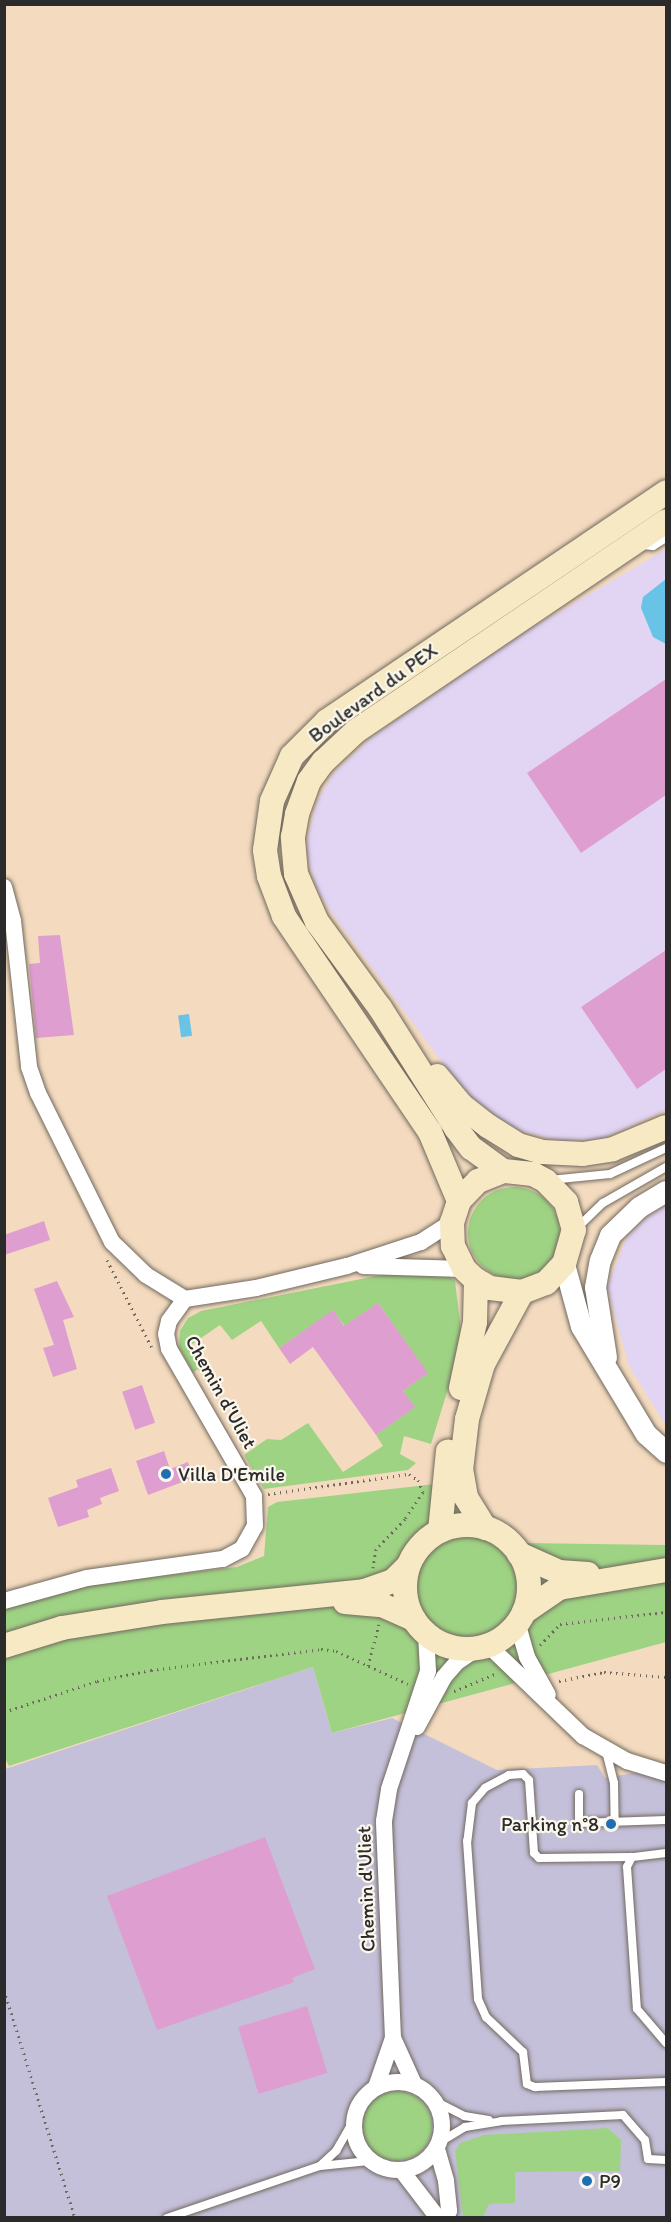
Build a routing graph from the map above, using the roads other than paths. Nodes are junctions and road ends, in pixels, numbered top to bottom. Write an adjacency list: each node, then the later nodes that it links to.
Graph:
1 (666, 492): 13 (main road, Boulevard du PEX)
2 (666, 521): 4 (main road, Boulevard du PEX)
3 (666, 538): 4 (lane)
4 (632, 544): 6 (main road, Boulevard du PEX)
5 (4, 887): 19 (street)
6 (380, 1008): 7 (main road); 10 (main road, Boulevard du PEX)
7 (666, 1127)
8 (666, 1148): 11 (lane)
9 (666, 1167): 14 (lane)
10 (503, 1171): 11 (main road); 13 (main road)
11 (546, 1180): 14 (main road)
12 (666, 1191): 20 (street)
13 (456, 1211): 16 (street); 17 (main road)
14 (574, 1230): 15 (main road)
15 (564, 1264): 18 (main road); 20 (street)
16 (347, 1266): 17 (street); 19 (street)
17 (470, 1274): 18 (main road); 23 (main road)
18 (522, 1292): 22 (main road)
19 (185, 1299): 29 (street, Chemin d'Uliet)
20 (607, 1366): 21 (street)
21 (666, 1452)
22 (485, 1528): 23 (main road); 24 (main road)
23 (440, 1531): 25 (main road)
24 (519, 1554): 27 (main road); 30 (main road)
25 (408, 1566): 28 (main road); 31 (main road)
26 (666, 1570): 27 (main road)
27 (617, 1575): 30 (main road)
28 (313, 1599): 31 (main road); 32 (main road)
29 (4, 1600)
30 (520, 1617): 33 (main road); 34 (street)
31 (420, 1626): 33 (main road); 35 (street, Chemin d'Uliet)
32 (4, 1646)
33 (483, 1646): 34 (street); 35 (street, Chemin d'Uliet)
34 (552, 1704): 36 (street)
35 (407, 1743): 43 (street, Chemin d'Uliet)
36 (606, 1751): 37 (street); 40 (lane)
37 (666, 1773)
38 (579, 1794): 40 (lane)
39 (666, 1820): 40 (lane)
40 (615, 1822)
41 (666, 1853): 42 (lane)
42 (632, 1857): 44 (lane); 45 (lane)
43 (393, 2038): 46 (street, Chemin d'Uliet); 47 (street, Chemin d'Uliet)
44 (666, 2043)
45 (666, 2082)
46 (414, 2084): 47 (street); 48 (street)
47 (376, 2087): 49 (street)
48 (435, 2101): 50 (lane); 51 (street)
49 (353, 2121): 53 (street); 54 (lane)
50 (501, 2121): 51 (lane); 52 (lane)
51 (438, 2146): 55 (street); 58 (street)
52 (666, 2160)
53 (369, 2161): 54 (lane); 55 (street)
54 (321, 2166): 56 (lane)
55 (402, 2171): 57 (street)
56 (168, 2217)
57 (438, 2217)
58 (445, 2217)

